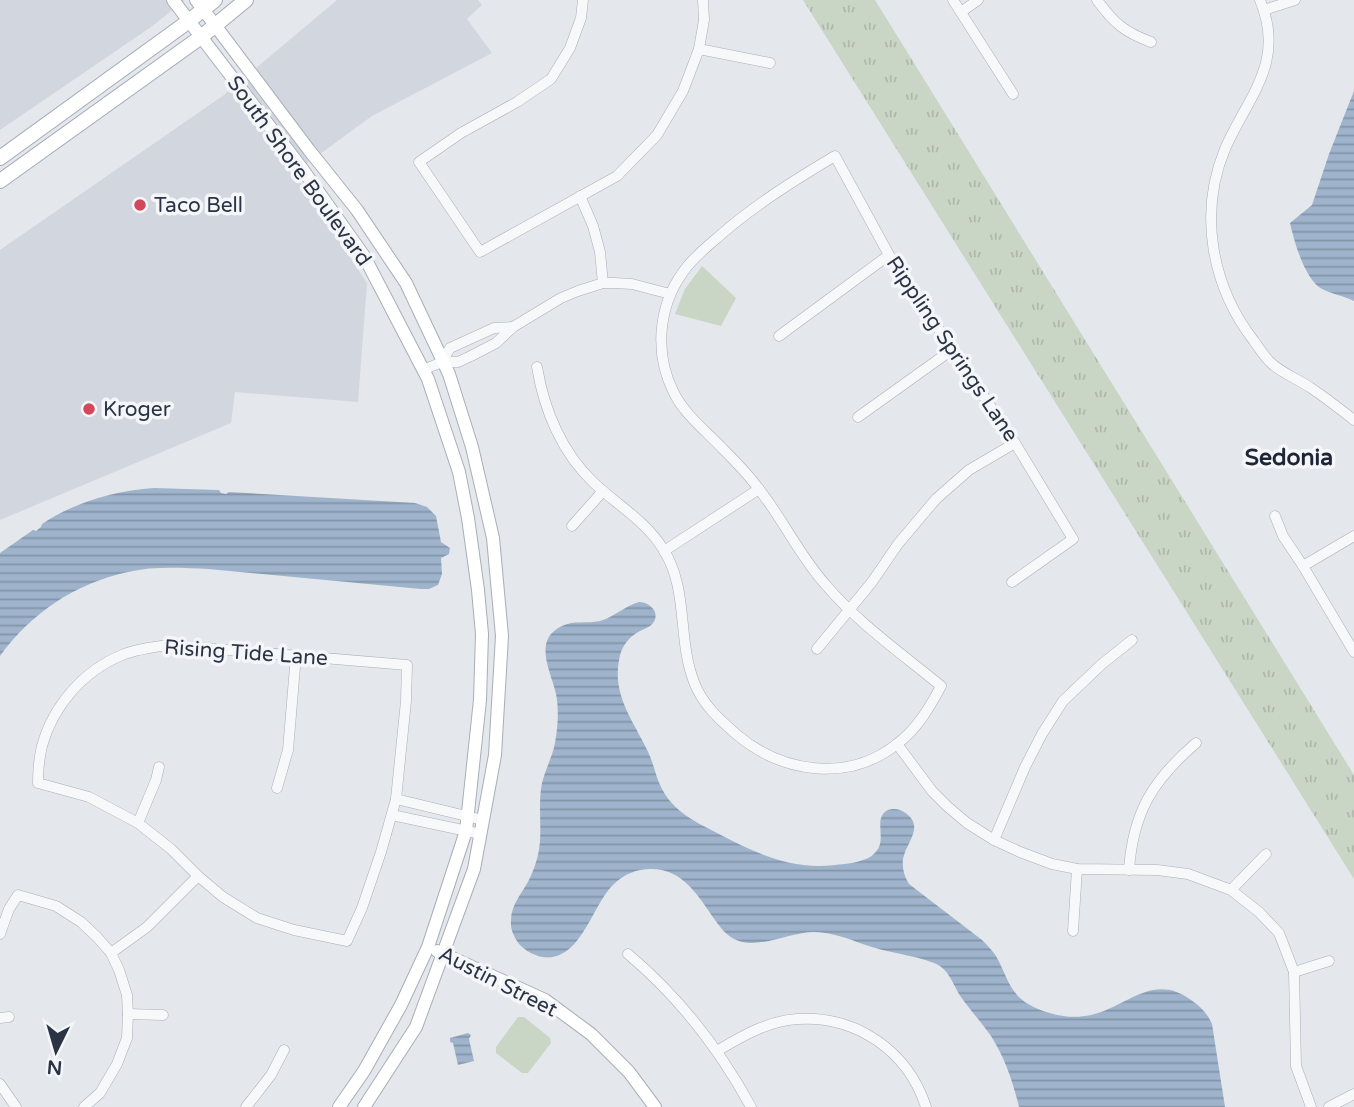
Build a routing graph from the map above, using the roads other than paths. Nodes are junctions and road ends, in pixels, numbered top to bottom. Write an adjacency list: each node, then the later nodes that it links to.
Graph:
1 (173, 0): 13 (street, South Shore Boulevard)
2 (215, 0): 10 (main road)
3 (246, 0): 14 (main road)
4 (583, 0): 24 (street)
5 (703, 0): 17 (street)
6 (953, 0): 12 (street)
7 (978, 0): 12 (street)
8 (1097, 0): 16 (street)
9 (1294, 0): 11 (street)
10 (199, 5): 13 (main road); 14 (street, South Shore Boulevard)
11 (1262, 5): 35 (street)
12 (961, 12): 19 (street)
13 (189, 21): 15 (street, South Shore Boulevard); 21 (main road)
14 (215, 25): 15 (main road); 20 (street, South Shore Boulevard)
15 (201, 37): 22 (street, South Shore Boulevard); 23 (main road)
16 (1151, 43)
17 (699, 50): 18 (street); 24 (street)
18 (771, 63)
19 (1013, 94)
20 (309, 150): 22 (street); 31 (street, South Shore Boulevard)
21 (0, 158)
22 (295, 160): 33 (street, South Shore Boulevard)
23 (0, 181)
24 (580, 196): 26 (street)
25 (889, 255): 27 (street, Rippling Springs Lane); 29 (street); 30 (street, Rippling Springs Lane)
26 (603, 284): 27 (street); 28 (street)
27 (670, 295): 37 (street)
28 (513, 327): 31 (street); 31 (street)
29 (779, 336)
30 (953, 349): 34 (street); 36 (street, Rippling Springs Lane)
31 (442, 362): 33 (street); 57 (street, South Shore Boulevard)
32 (537, 367): 38 (street)
33 (423, 370): 56 (street, South Shore Boulevard)
34 (858, 417)
35 (1354, 420)
36 (1015, 443): 44 (street, Rippling Springs Lane); 45 (street)
37 (759, 489): 42 (street); 45 (street)
38 (603, 491): 40 (street); 42 (street)
39 (1275, 516): 43 (street)
40 (572, 526)
41 (1354, 536): 43 (street)
42 (664, 551): 51 (street)
43 (1303, 566): 48 (street)
44 (1012, 582)
45 (849, 610): 47 (street); 51 (street)
46 (1132, 640): 61 (street)
47 (817, 649)
48 (1354, 652)
49 (296, 655): 53 (street); 54 (street, Rising Tide Lane); 58 (street, Rising Tide Lane)
50 (1196, 743): 64 (street)
51 (897, 744): 61 (street)
52 (159, 767): 58 (street)
53 (277, 788)
54 (396, 799): 55 (street); 56 (street)
55 (392, 815): 59 (street); 65 (street)
56 (468, 816): 57 (street); 59 (street, South Shore Boulevard)
57 (483, 820): 60 (street, South Shore Boulevard)
58 (138, 823): 65 (street)
59 (466, 831): 60 (street); 69 (street, South Shore Boulevard)
60 (481, 834): 71 (street, South Shore Boulevard)
61 (994, 840): 63 (street)
62 (1266, 854): 66 (street)
63 (1077, 869): 64 (street); 67 (street)
64 (1129, 870): 66 (street)
65 (198, 876): 70 (street)
66 (1231, 890): 74 (street)
67 (1073, 931)
68 (0, 934): 70 (street)
69 (428, 947): 71 (street, Austin Street); 84 (street, South Shore Boulevard)
70 (111, 953): 75 (street)
71 (443, 953): 85 (street, South Shore Boulevard); 86 (street, Austin Street)
72 (628, 954): 78 (street)
73 (1329, 961): 74 (street)
74 (1294, 972): 89 (street)
75 (128, 1014): 76 (street); 82 (street)
76 (163, 1015)
77 (284, 1050): 83 (street)
78 (717, 1051): 87 (street); 88 (street)
79 (0, 1084): 81 (street)
80 (1354, 1094): 90 (street)
81 (16, 1107)
82 (84, 1107)
83 (246, 1107)
84 (339, 1107)
85 (364, 1107)
86 (654, 1107)
87 (751, 1107)
88 (926, 1107)
89 (1311, 1107)
90 (1329, 1107)

